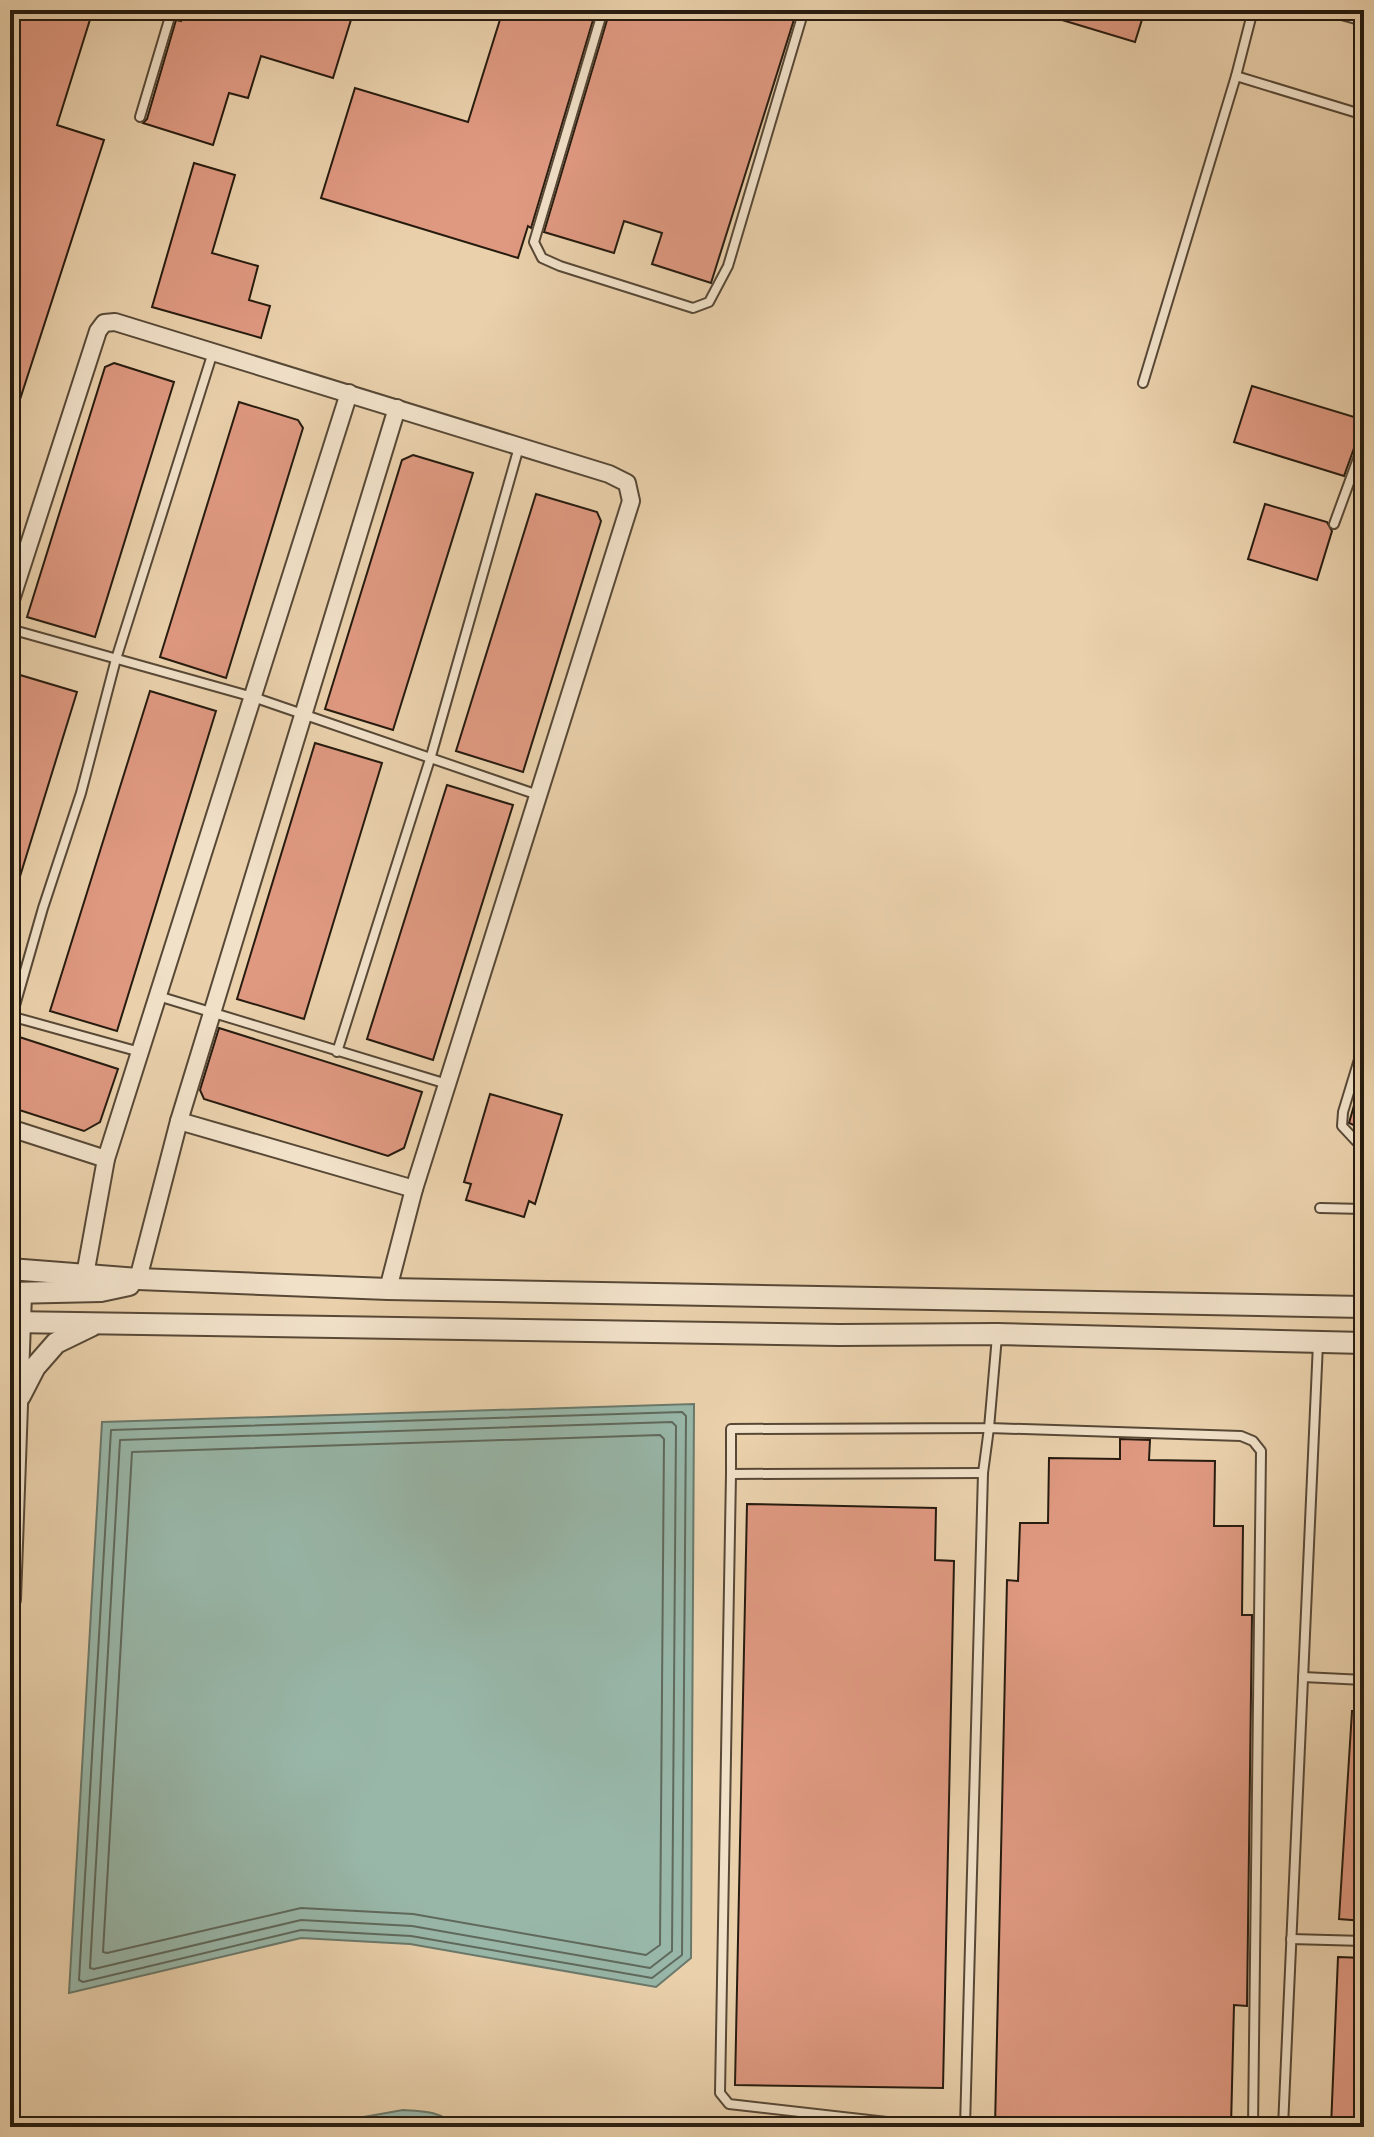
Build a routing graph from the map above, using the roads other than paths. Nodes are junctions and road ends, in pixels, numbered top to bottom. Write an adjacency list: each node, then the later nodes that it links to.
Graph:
1 (172, 10): 9 (lane)
2 (603, 10): 3 (lane)
3 (804, 10)
4 (1253, 10): 7 (lane)
5 (1339, 10): 6 (street)
6 (1364, 17)
7 (1236, 76): 8 (lane); 11 (lane)
8 (1364, 115)
9 (140, 117)
10 (213, 352): 12 (street); 17 (street); 19 (lane)
11 (1143, 383)
12 (349, 393): 13 (street); 20 (street)
13 (397, 408): 15 (street); 21 (street)
14 (1364, 442): 16 (lane)
15 (519, 446): 22 (lane); 23 (street)
16 (1334, 524)
17 (10, 603)
18 (10, 629): 19 (lane)
19 (116, 659): 20 (lane); 26 (lane)
20 (253, 697): 21 (lane); 24 (street)
21 (304, 713): 22 (lane); 25 (street)
22 (431, 756): 23 (lane); 29 (lane)
23 (538, 795): 30 (street)
24 (158, 996): 25 (lane); 28 (street)
25 (212, 1014): 29 (lane); 31 (street)
26 (11, 1016): 28 (lane)
27 (1364, 1043): 33 (lane)
28 (141, 1052): 34 (street)
29 (337, 1052): 30 (lane)
30 (447, 1084): 35 (street)
31 (179, 1121): 35 (street); 40 (street)
32 (10, 1128): 34 (street)
33 (1364, 1144)
34 (106, 1159): 39 (street)
35 (414, 1189): 41 (street)
36 (1320, 1208): 37 (lane)
37 (1364, 1209)
38 (10, 1269): 39 (street)
39 (85, 1275): 40 (street)
40 (147, 1279): 41 (street); 42 (street)
41 (388, 1289): 43 (street)
42 (16, 1293): 45 (street)
43 (839, 1299): 44 (street); 48 (street)
44 (1364, 1307)
45 (15, 1322): 46 (street); 51 (street)
46 (95, 1324): 48 (street); 51 (street)
47 (997, 1334): 48 (street); 49 (street); 52 (lane)
48 (839, 1335)
49 (1318, 1342): 50 (street); 56 (lane)
50 (1364, 1343)
51 (17, 1403): 55 (street)
52 (989, 1428): 53 (lane); 54 (lane); 62 (lane)
53 (983, 1473): 54 (lane); 61 (lane)
54 (731, 1474): 60 (lane)
55 (10, 1599)
56 (1303, 1677): 57 (lane); 58 (lane)
57 (1364, 1680)
58 (1291, 1939): 59 (lane); 63 (lane)
59 (1364, 1941)
60 (931, 2127)
61 (965, 2127)
62 (1253, 2127)
63 (1283, 2127)

